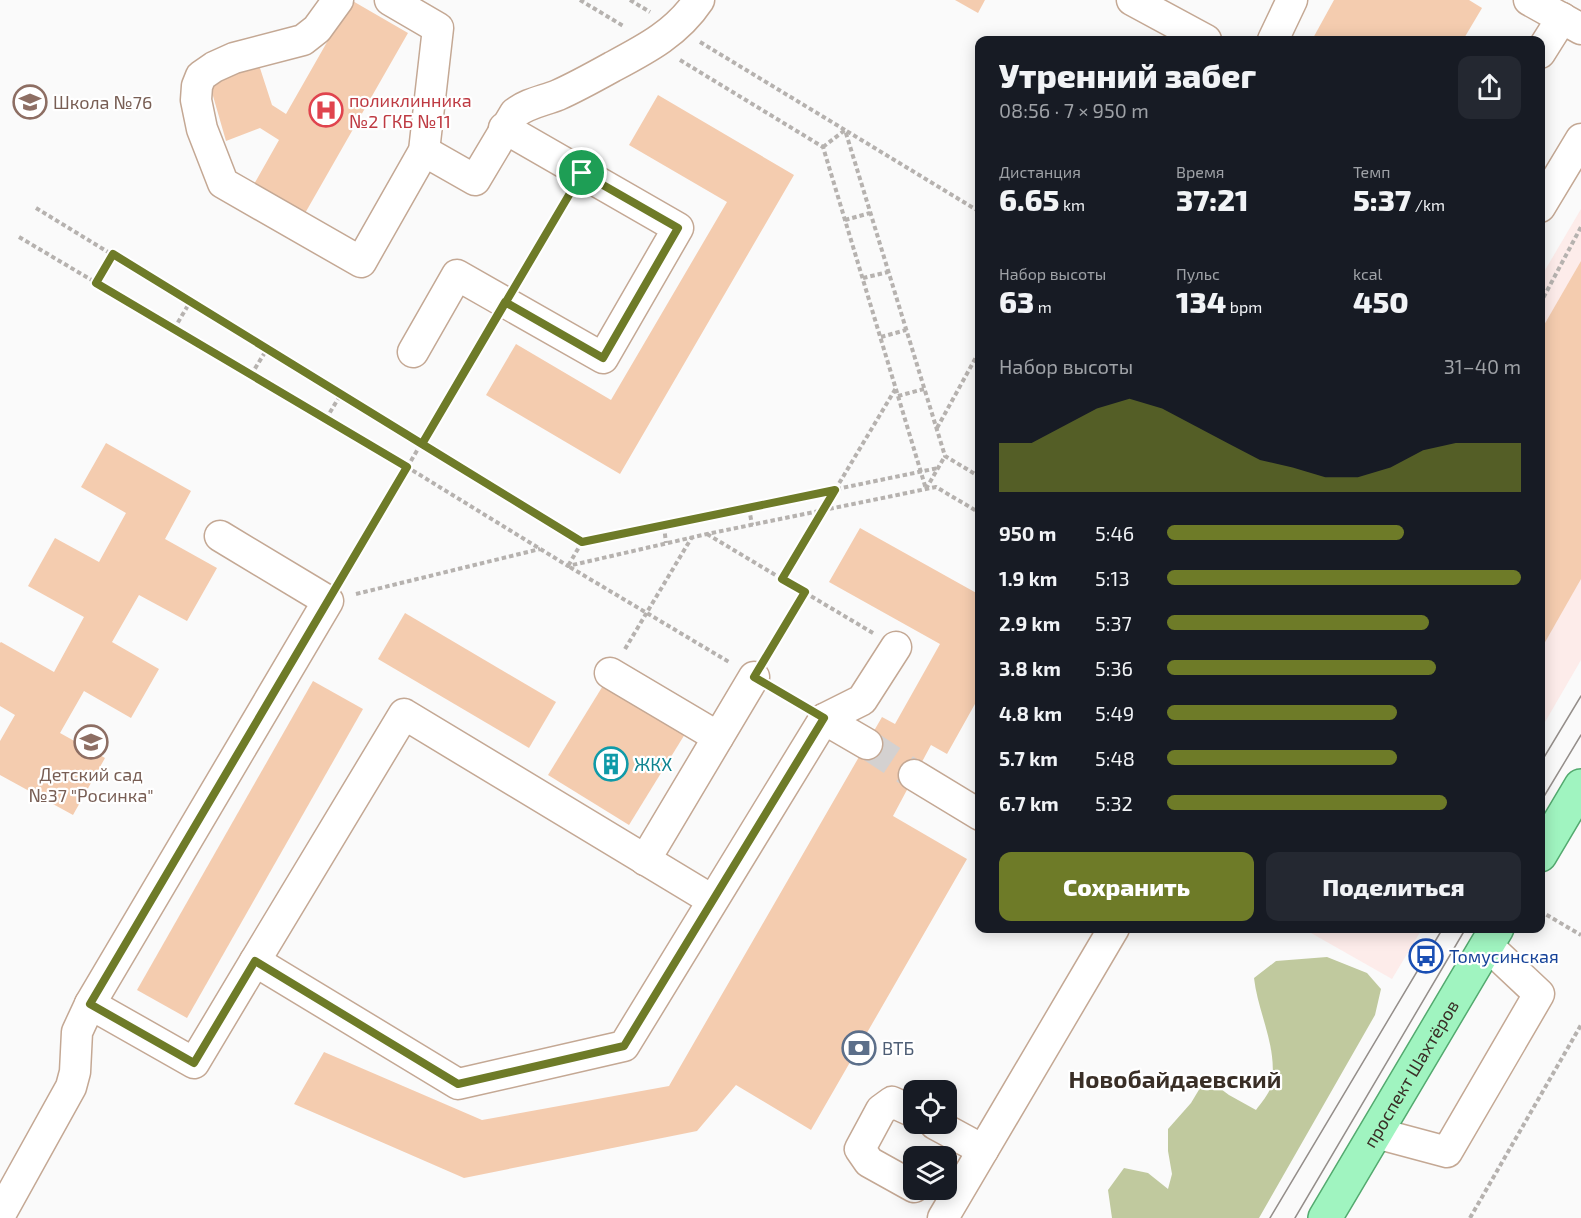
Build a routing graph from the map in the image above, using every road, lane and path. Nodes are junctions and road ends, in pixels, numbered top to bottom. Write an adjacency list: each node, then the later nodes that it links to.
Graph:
1 (338, 0): 18 (street)
2 (390, 0): 18 (street)
3 (580, 0): 10 (path)
4 (630, 0): 10 (path)
5 (699, 0): 10 (street)
6 (1132, 0): 11 (street)
7 (1292, 0): 12 (street)
8 (1529, 0): 9 (street)
9 (1571, 23): 13 (street)
10 (665, 36): 14 (street); 15 (path); 17 (path)
11 (1199, 36)
12 (1275, 36)
13 (1545, 48)
14 (504, 128): 18 (street); 19 (street)
15 (845, 130): 17 (path); 22 (path); 23 (path)
16 (1581, 139): 20 (street)
17 (823, 147): 24 (path)
18 (424, 151)
19 (582, 173): 33 (path); 33 (street)
20 (1545, 199)
21 (36, 208): 27 (path)
22 (975, 209)
23 (870, 213): 24 (path); 28 (path)
24 (845, 220): 29 (path)
25 (1581, 227): 31 (path)
26 (20, 237): 30 (path)
27 (113, 254): 30 (path); 32 (path)
28 (888, 272): 29 (path); 35 (path)
29 (862, 278): 36 (path)
30 (96, 283): 34 (path)
31 (1545, 295)
32 (190, 302): 34 (path); 37 (path)
33 (505, 302): 38 (street); 47 (path)
34 (174, 329): 40 (path)
35 (906, 330): 36 (path); 42 (path)
36 (881, 338): 41 (path)
37 (267, 349): 40 (path); 43 (path)
38 (413, 352)
39 (975, 359): 46 (path)
40 (251, 375): 45 (path)
41 (897, 387): 44 (path); 54 (path)
42 (924, 389): 44 (path); 46 (path)
43 (341, 394): 45 (path); 47 (path)
44 (898, 396): 51 (path)
45 (326, 419): 49 (path)
46 (936, 428): 48 (path)
47 (422, 444): 49 (path); 63 (path)
48 (945, 456): 50 (path); 52 (path)
49 (407, 467): 65 (path); 69 (path)
50 (938, 468): 51 (path); 53 (path)
51 (921, 472): 53 (path); 54 (path)
52 (975, 474)
53 (926, 489): 56 (path); 57 (path)
54 (835, 490): 55 (path); 56 (path)
55 (748, 508): 58 (path); 59 (path)
56 (823, 510): 58 (path); 67 (path)
57 (975, 510)
58 (752, 525): 60 (path)
59 (664, 526): 63 (path); 64 (path)
60 (706, 534): 62 (path); 67 (path)
61 (220, 536): 69 (street)
62 (692, 537): 64 (path); 70 (path)
63 (582, 542): 66 (path)
64 (666, 543): 66 (path)
65 (540, 549): 66 (path); 69 (path)
66 (568, 566): 70 (path)
67 (782, 579): 68 (path)
68 (805, 592): 71 (path); 73 (path)
69 (328, 601): 88 (street)
70 (647, 613): 72 (path); 73 (path)
71 (897, 647): 74 (street)
72 (610, 673): 75 (street)
73 (754, 677): 74 (path); 75 (street)
74 (824, 718): 76 (street); 82 (street)
75 (718, 737): 81 (street)
76 (867, 744)
77 (914, 774): 79 (street)
78 (1581, 786): 80 (main road)
79 (975, 812)
80 (1545, 847)
81 (645, 860): 82 (street); 87 (street)
82 (712, 900): 87 (street)
83 (1545, 914): 85 (path)
84 (1111, 933): 93 (street)
85 (1581, 935)
86 (1492, 937): 91 (main road, проспект Шахтёров); 91 (street)
87 (255, 961): 88 (street)
88 (90, 1004): 97 (street)
89 (1581, 1025): 99 (path)
90 (903, 1107): 94 (street)
91 (1376, 1133): 98 (main road, проспект Шахтёров)
92 (953, 1134): 93 (street)
93 (983, 1150): 96 (street)
94 (903, 1181)
95 (930, 1200): 96 (street)
96 (946, 1213)
97 (0, 1215)
98 (1325, 1218)
99 (1470, 1218)

